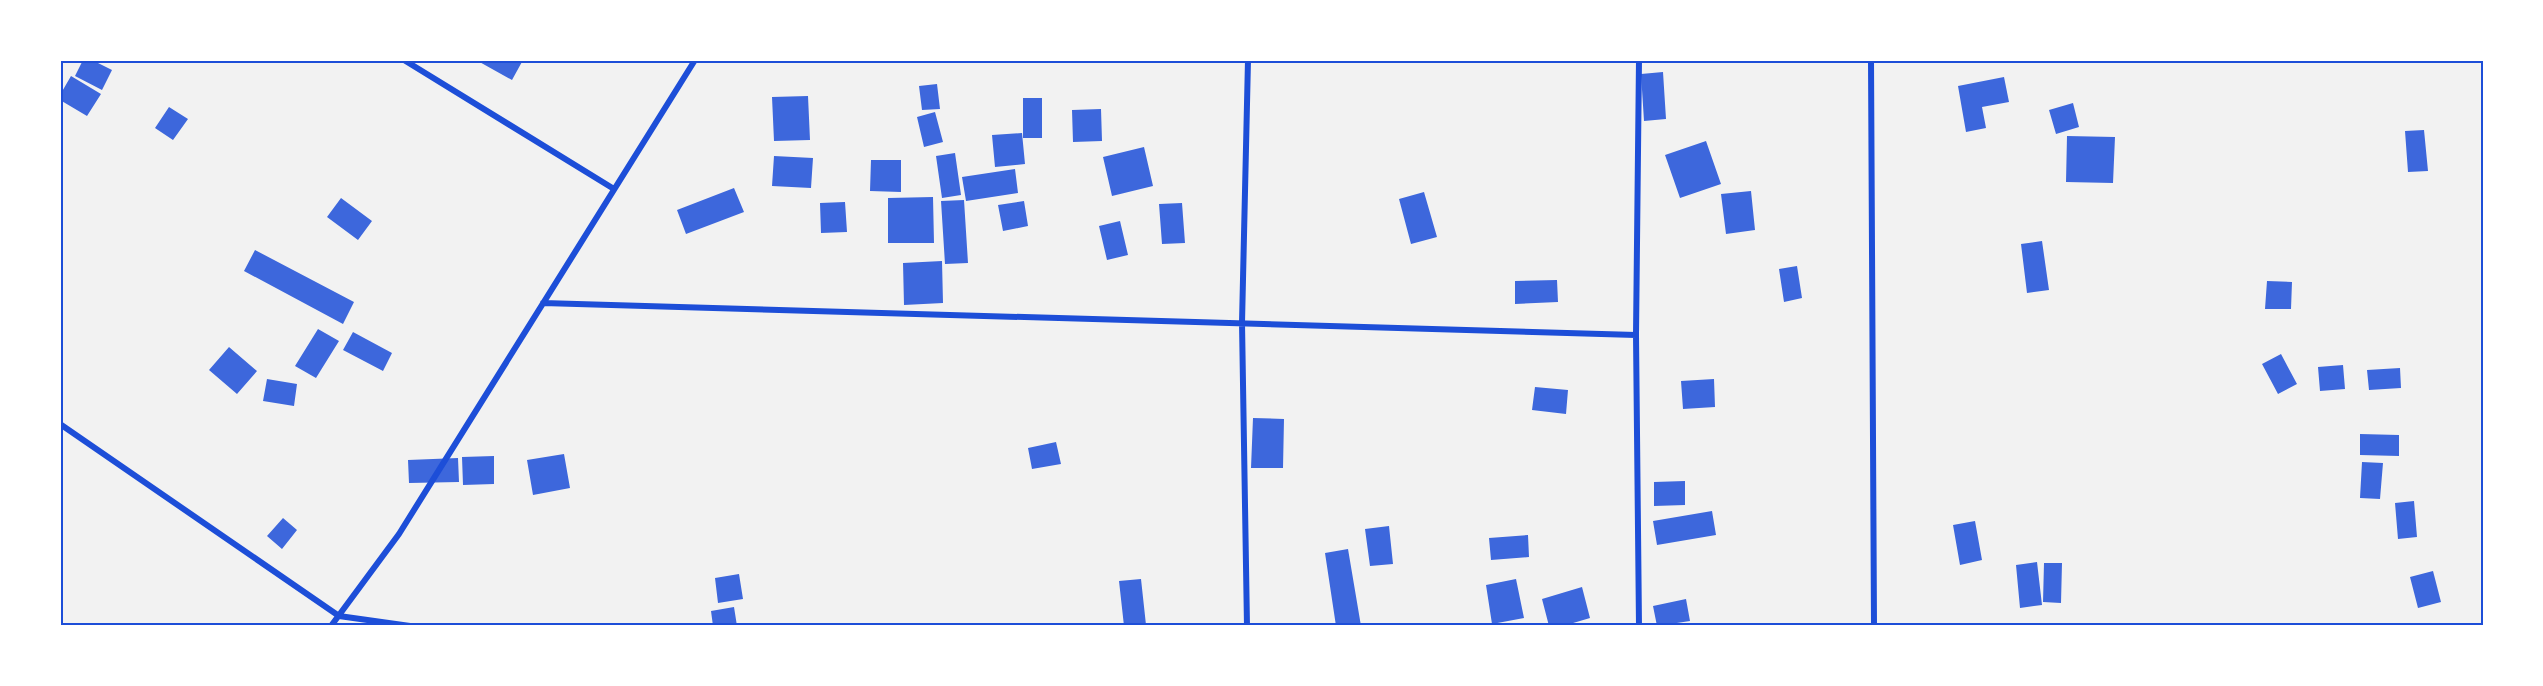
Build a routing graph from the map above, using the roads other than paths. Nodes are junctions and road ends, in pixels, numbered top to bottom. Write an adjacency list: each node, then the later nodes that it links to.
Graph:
1 (404, 60): 6 (street)
2 (695, 60): 6 (street)
3 (1248, 60): 8 (street)
4 (1640, 60): 9 (street)
5 (1871, 60): 16 (street)
6 (614, 189): 7 (street)
7 (543, 303): 8 (street); 11 (street)
8 (1242, 323): 9 (street); 14 (street)
9 (1636, 335): 15 (street)
10 (60, 424): 11 (street)
11 (339, 616): 12 (street); 13 (street)
12 (331, 626)
13 (410, 626)
14 (1246, 626)
15 (1639, 626)
16 (1874, 626)

